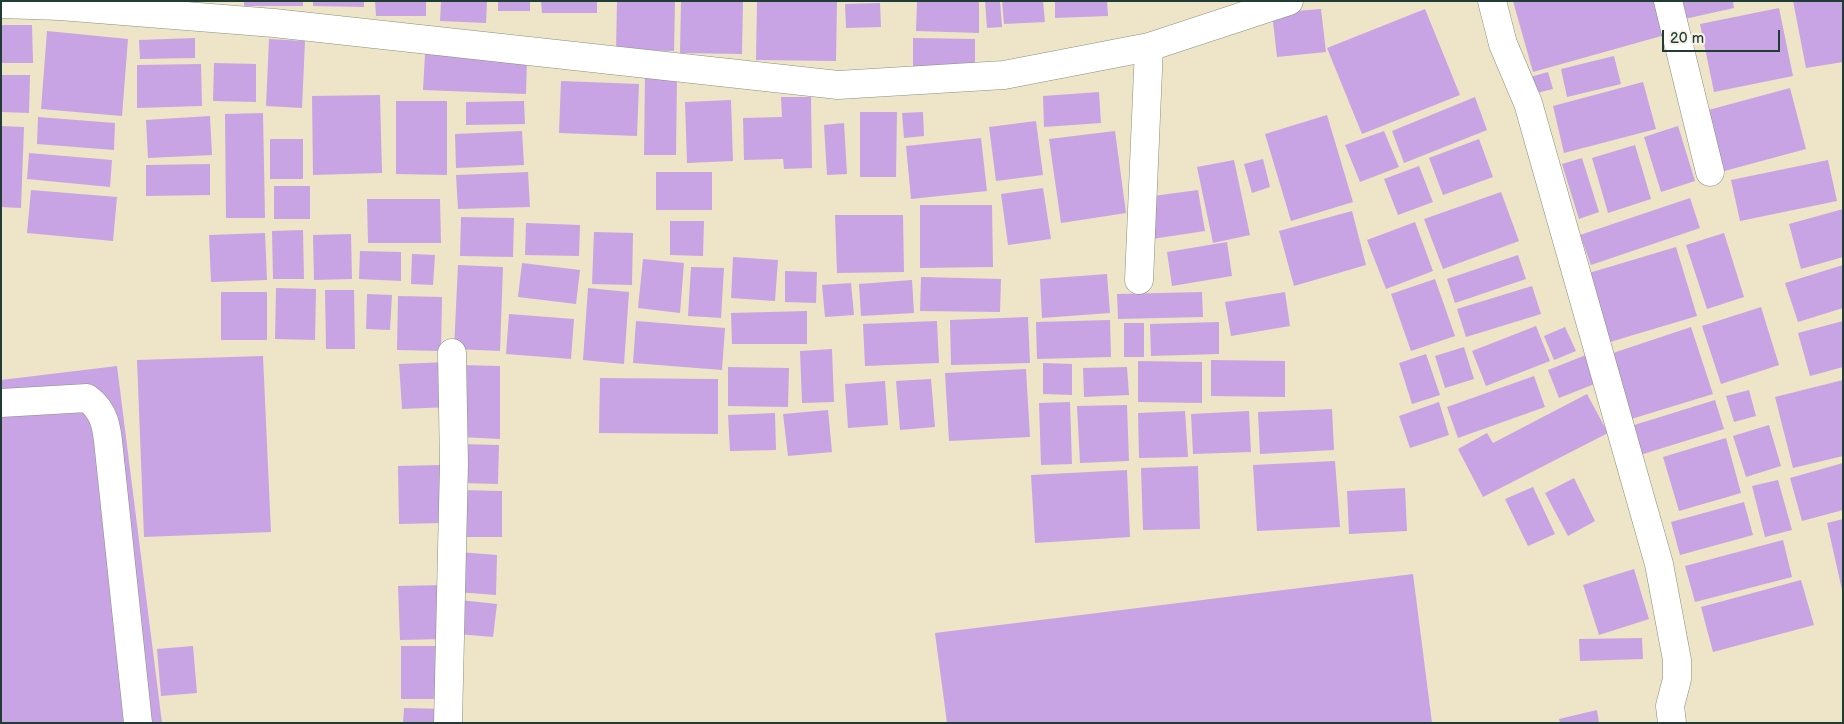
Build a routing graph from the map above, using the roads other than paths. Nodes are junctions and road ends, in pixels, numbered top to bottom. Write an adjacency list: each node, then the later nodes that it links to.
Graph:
1 (1289, 1): 5 (street)
2 (1492, 1): 12 (street)
3 (1668, 1): 6 (street)
4 (1, 4): 5 (street)
5 (1149, 46): 7 (street)
6 (1710, 172)
7 (1138, 280)
8 (452, 353): 11 (street)
9 (1, 403): 10 (street)
10 (138, 723)
11 (448, 723)
12 (1672, 723)

